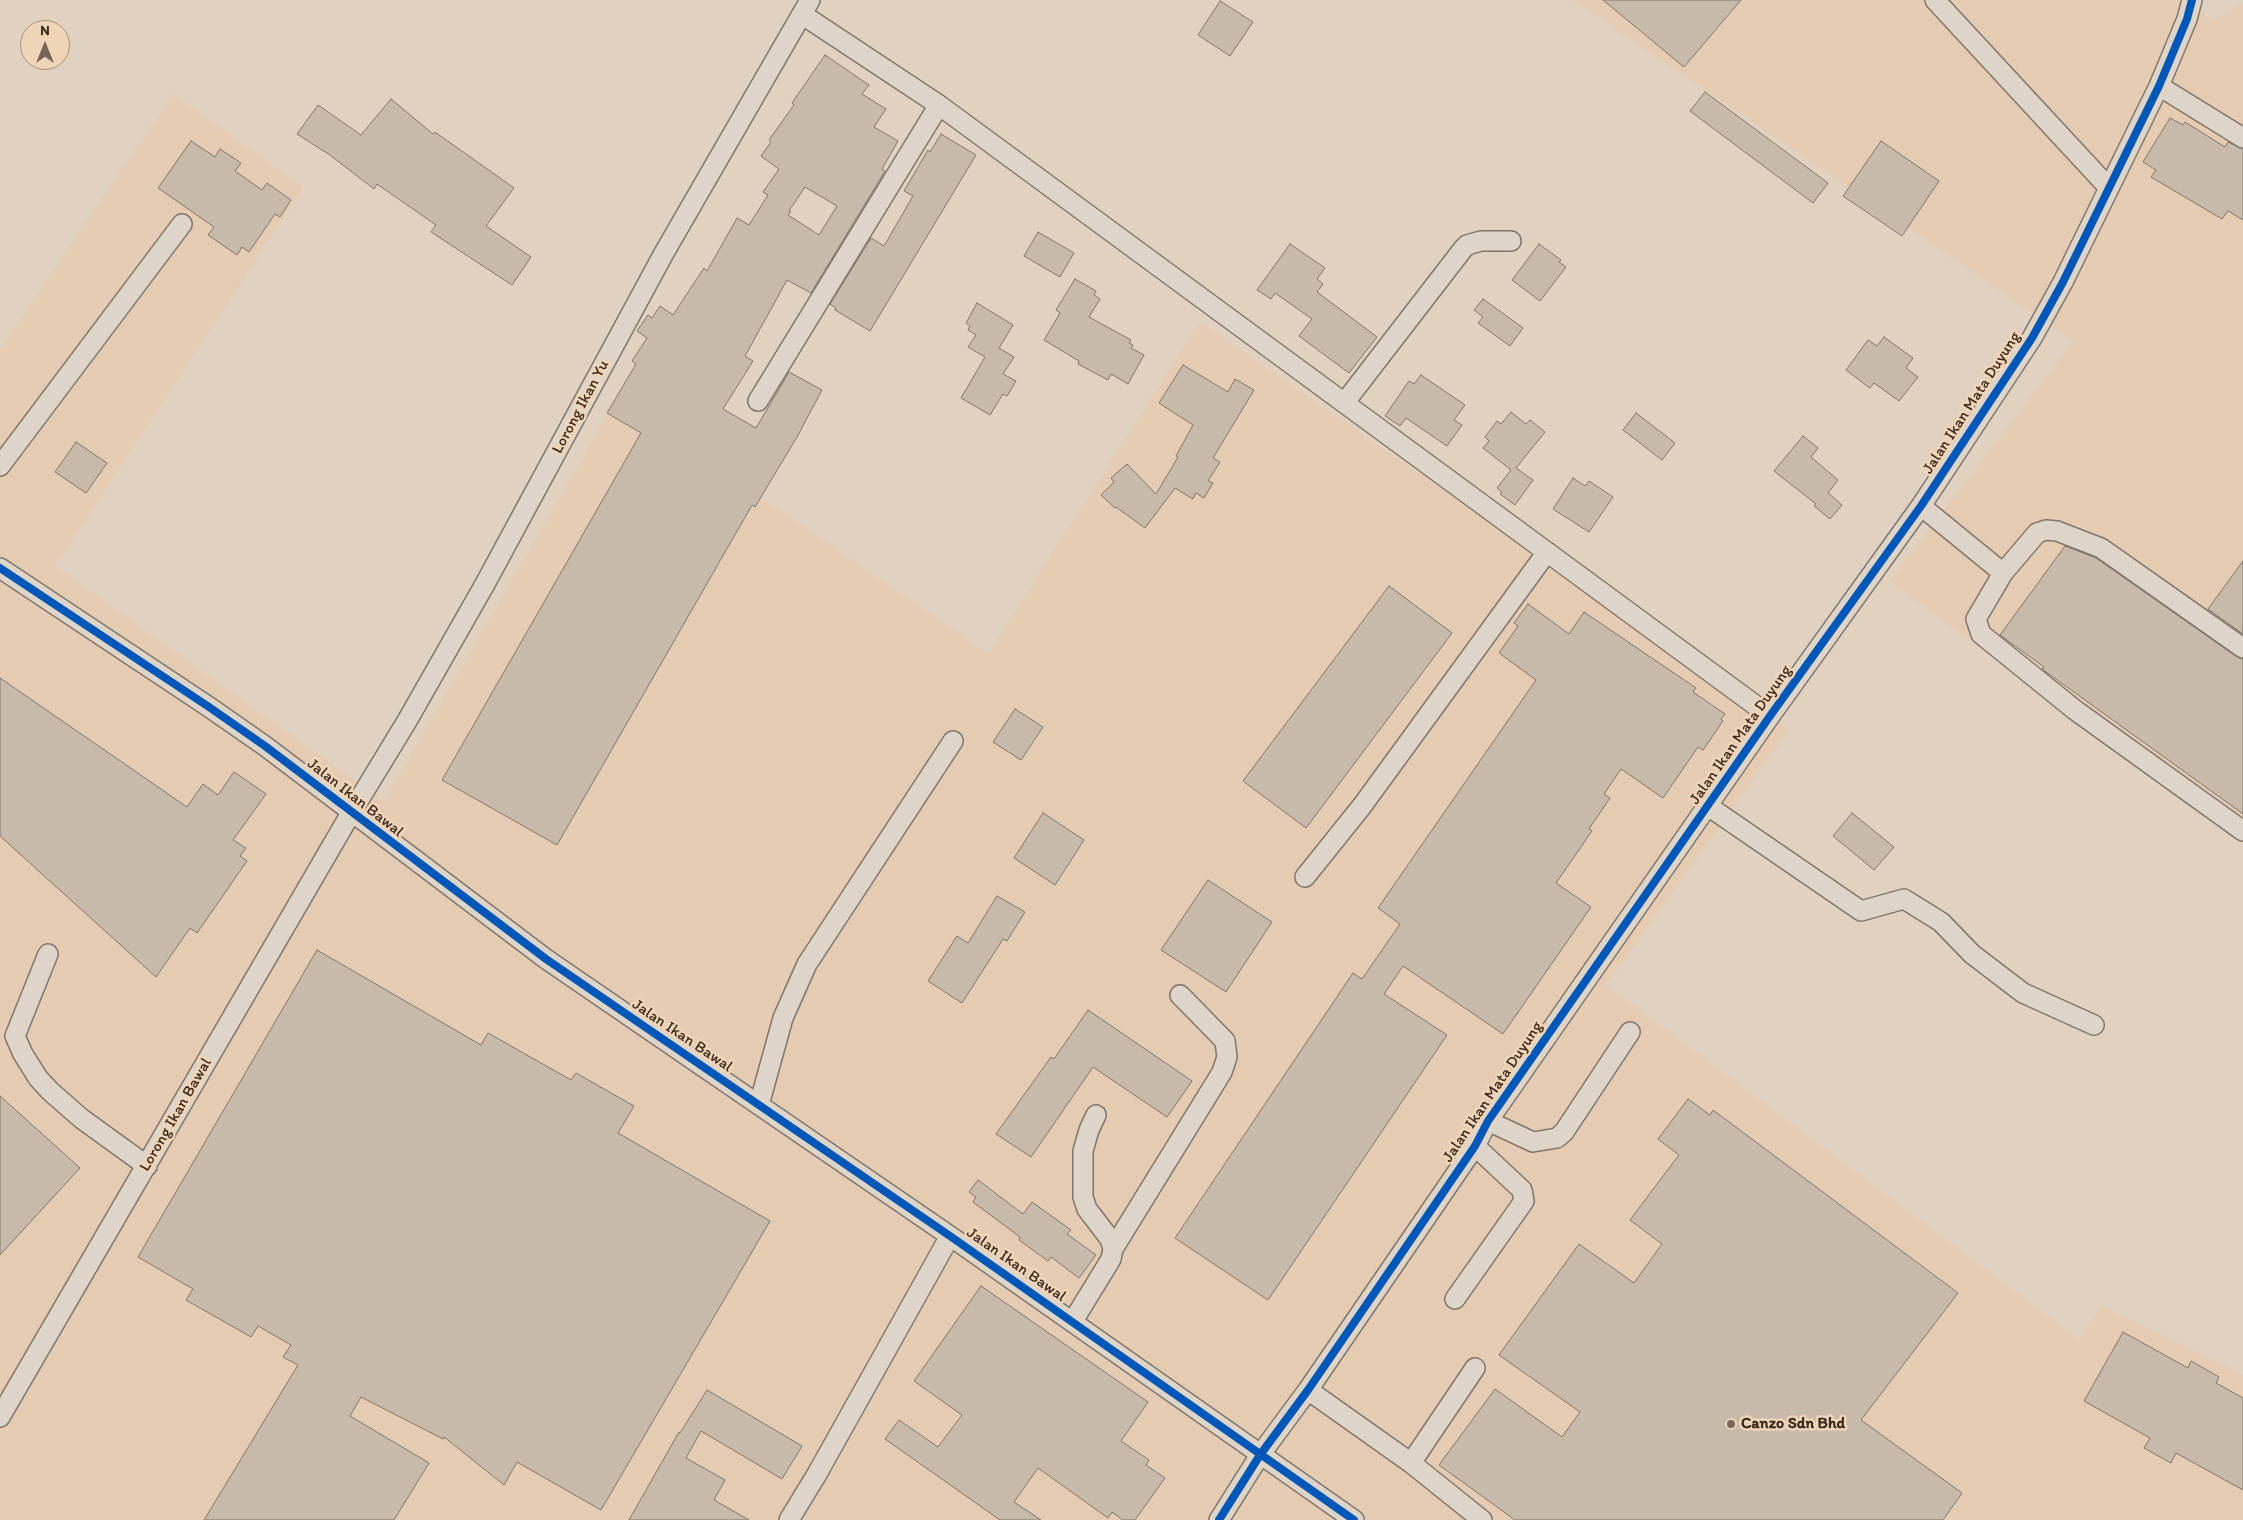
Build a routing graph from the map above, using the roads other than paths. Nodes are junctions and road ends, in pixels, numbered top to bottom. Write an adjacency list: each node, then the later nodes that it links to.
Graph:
1 (1934, 0): 7 (street)
2 (2192, 0): 4 (street, Jalan Ikan Mata Duyung)
3 (806, 7): 5 (street); 21 (street, Lorong Ikan Yu)
4 (2159, 86): 6 (street); 7 (street, Jalan Ikan Mata Duyung)
5 (939, 105): 10 (street); 11 (street)
6 (2243, 138)
7 (2109, 188): 13 (street, Jalan Ikan Mata Duyung)
8 (182, 224): 12 (street)
9 (1511, 241): 11 (street)
10 (758, 401)
11 (1345, 402): 14 (street)
12 (0, 466)
13 (1921, 506): 16 (street); 18 (street, Jalan Ikan Mata Duyung)
14 (1547, 552): 18 (street); 23 (street)
15 (0, 568): 21 (street, Jalan Ikan Bawal)
16 (2003, 573): 17 (street); 22 (street)
17 (2243, 648)
18 (1770, 716): 20 (street, Jalan Ikan Mata Duyung)
19 (953, 741): 28 (street)
20 (1708, 806): 26 (street); 30 (street, Jalan Ikan Mata Duyung)
21 (351, 813): 28 (street, Jalan Ikan Bawal); 32 (street, Lorong Ikan Bawal)
22 (2243, 831)
23 (1305, 877)
24 (48, 954): 32 (street)
25 (1180, 995): 34 (street)
26 (2094, 1025)
27 (1630, 1032): 30 (street)
28 (759, 1105): 33 (street, Jalan Ikan Bawal)
29 (1096, 1114): 34 (street)
30 (1488, 1121): 31 (street, Jalan Ikan Mata Duyung)
31 (1474, 1146): 35 (street); 38 (street, Jalan Ikan Mata Duyung)
32 (147, 1166): 39 (street, Lorong Ikan Bawal)
33 (950, 1236): 36 (street, Jalan Ikan Bawal); 42 (street)
34 (1113, 1249): 36 (street)
35 (1455, 1299)
36 (1073, 1321): 40 (street, Jalan Ikan Bawal)
37 (1474, 1368): 41 (street)
38 (1308, 1390): 40 (street, Jalan Ikan Mata Duyung); 41 (street)
39 (0, 1417)
40 (1260, 1455): 43 (street, Jalan Ikan Mata Duyung); 44 (street, Jalan Ikan Bawal)
41 (1411, 1463): 45 (street)
42 (789, 1520)
43 (1219, 1520)
44 (1354, 1520)
45 (1482, 1520)

